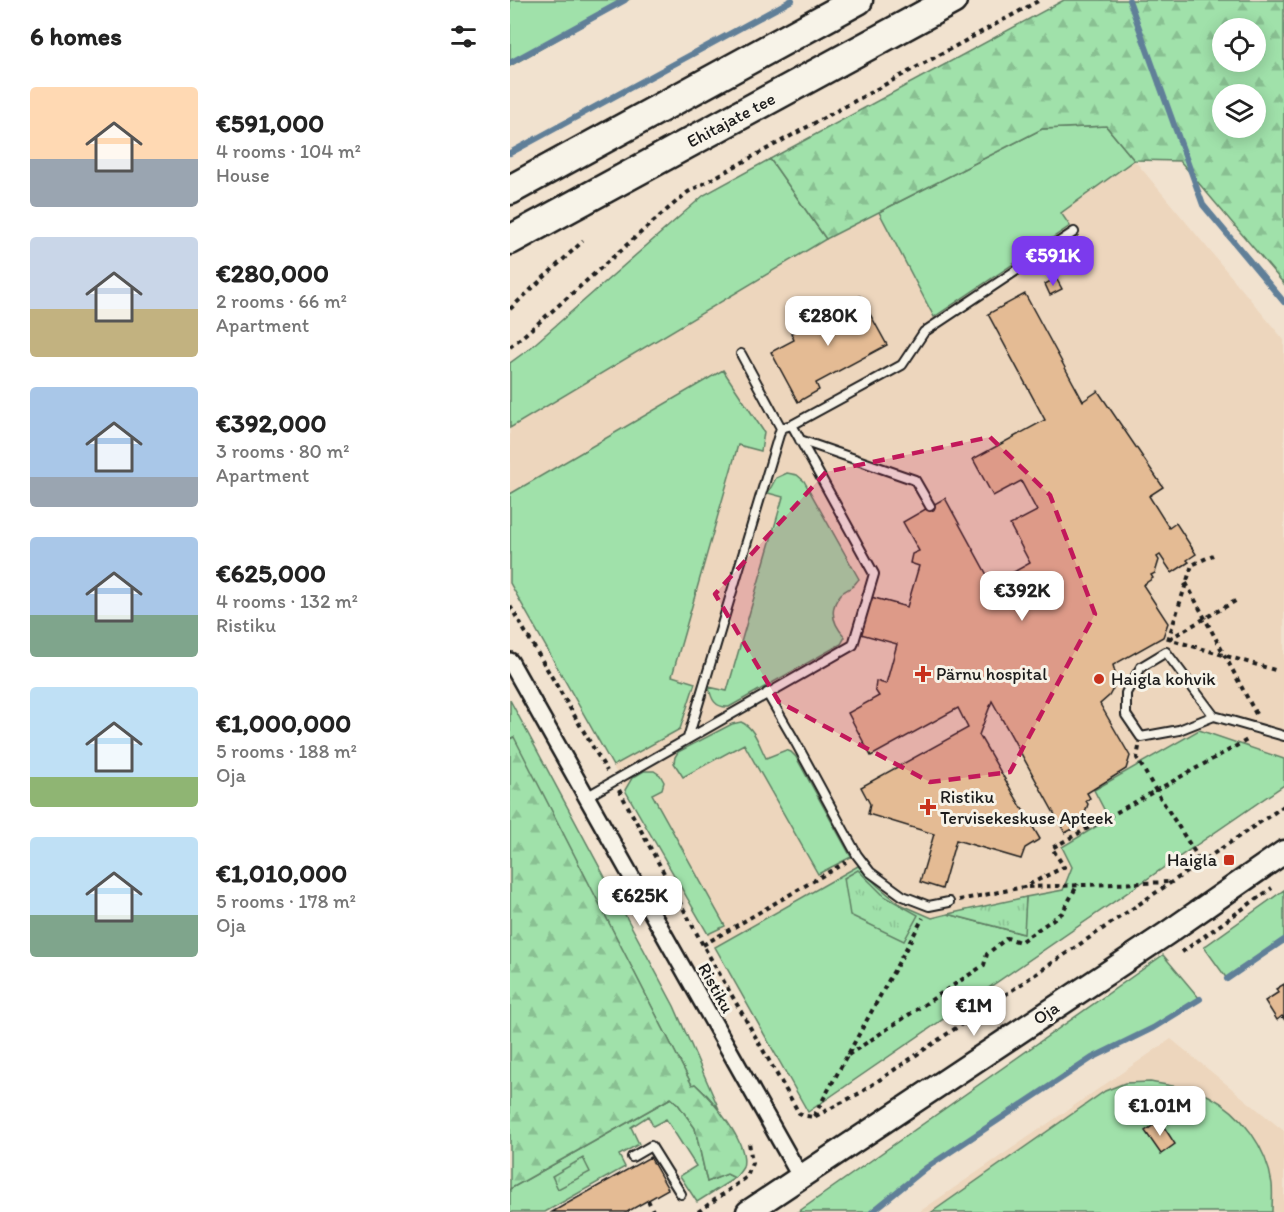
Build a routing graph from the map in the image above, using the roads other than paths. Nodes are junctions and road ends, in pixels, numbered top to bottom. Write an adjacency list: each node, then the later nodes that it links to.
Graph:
1 (858, 0): 3 (highway)
2 (952, 0): 5 (highway, Ehitajate tee)
3 (510, 190)
4 (1074, 232): 7 (lane)
5 (510, 240)
6 (741, 354): 8 (lane)
7 (792, 425): 8 (lane); 9 (lane)
8 (781, 428): 15 (lane)
9 (800, 440): 10 (lane); 12 (lane)
10 (930, 506)
11 (510, 661): 16 (street, Ristiku)
12 (767, 693): 15 (lane); 18 (lane)
13 (1214, 716): 13 (lane); 14 (lane)
14 (1284, 736)
15 (688, 738): 16 (lane)
16 (586, 797): 20 (street, Ristiku)
17 (1284, 852): 20 (street, Oja)
18 (949, 902)
19 (632, 1157): 21 (lane)
20 (800, 1176): 22 (street, Oja)
21 (681, 1194)
22 (748, 1212)

